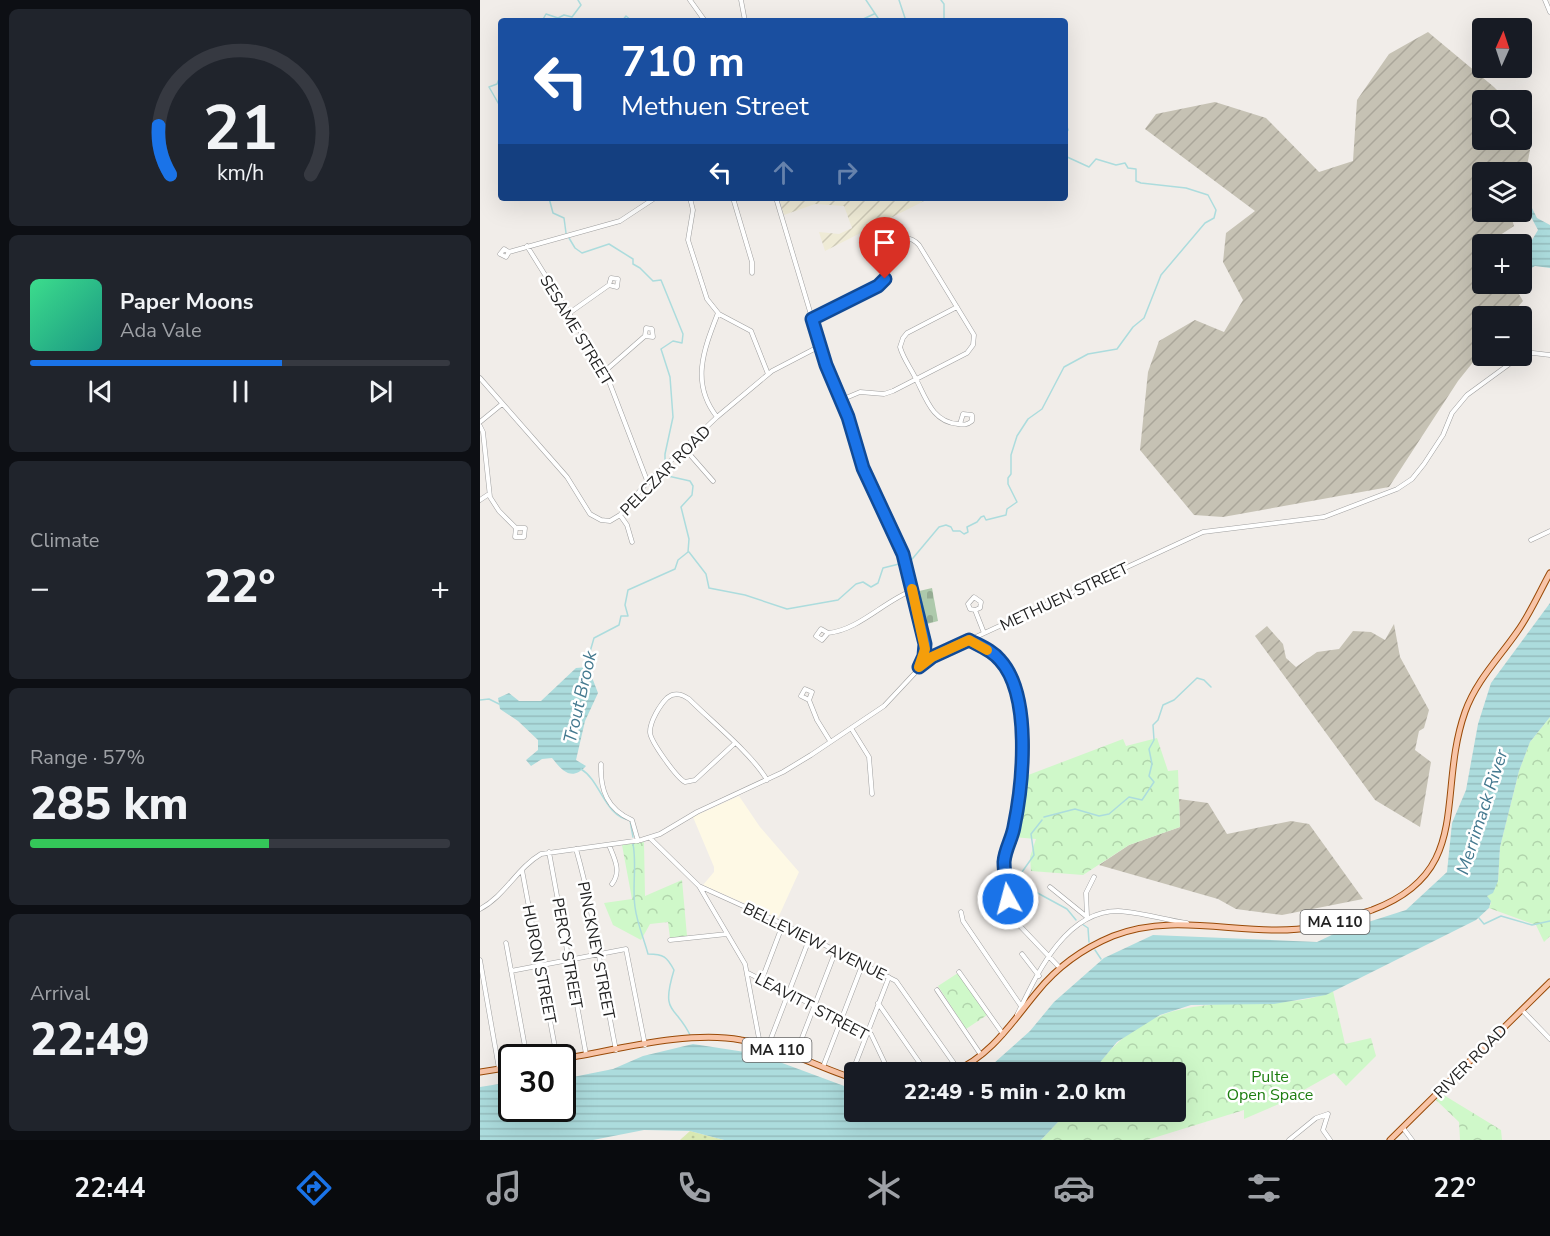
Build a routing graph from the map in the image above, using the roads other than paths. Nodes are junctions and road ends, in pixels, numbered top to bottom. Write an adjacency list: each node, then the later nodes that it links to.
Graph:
1 (690, 0): 5 (street)
2 (741, 0): 6 (street)
3 (1545, 0): 4 (street)
4 (1550, 12)
5 (703, 18)
6 (744, 18)
7 (650, 201): 11 (street)
8 (691, 201): 16 (street)
9 (734, 201): 13 (street)
10 (777, 201): 18 (street)
11 (527, 246): 12 (street); 17 (street, SESAME STREET)
12 (509, 252)
13 (752, 273)
14 (609, 285): 17 (street)
15 (957, 307): 18 (street); 25 (street); 25 (street)
16 (718, 313): 23 (street); 28 (street)
17 (568, 314): 22 (street, SESAME STREET)
18 (812, 319): 20 (street)
19 (645, 336): 22 (street)
20 (820, 346): 23 (street, PELCZAR ROAD); 26 (street)
21 (1550, 355): 45 (street, METHUEN STREET)
22 (605, 370): 33 (street, SESAME STREET)
23 (768, 374): 28 (street, PELCZAR ROAD)
24 (480, 378): 27 (street, PELCZAR ROAD)
25 (916, 379): 26 (street); 30 (street)
26 (841, 400): 42 (street)
27 (502, 404): 29 (street); 36 (street, PELCZAR ROAD)
28 (717, 417): 31 (street, PELCZAR ROAD)
29 (480, 424): 34 (street)
30 (960, 424)
31 (685, 449): 32 (street); 33 (street, PELCZAR ROAD)
32 (712, 481)
33 (648, 483): 36 (street, PELCZAR ROAD)
34 (489, 494): 35 (street); 37 (street)
35 (480, 500)
36 (620, 516): 40 (street)
37 (516, 528)
38 (1550, 531): 39 (street)
39 (1531, 540)
40 (632, 542)
41 (1550, 573): 69 (main road, MA 110)
42 (913, 590): 44 (street); 47 (street)
43 (975, 610): 45 (street)
44 (828, 633)
45 (984, 633): 46 (street, METHUEN STREET)
46 (969, 640): 47 (street, METHUEN STREET); 77 (street)
47 (919, 667): 49 (street, METHUEN STREET)
48 (808, 700): 50 (street)
49 (851, 728): 50 (street, METHUEN STREET); 54 (street)
50 (830, 741): 53 (street, METHUEN STREET)
51 (734, 744): 51 (street); 53 (street)
52 (601, 764): 56 (street)
53 (767, 780): 55 (street, METHUEN STREET)
54 (872, 795)
55 (650, 838): 56 (street, METHUEN STREET); 63 (street)
56 (638, 841): 57 (street, METHUEN STREET)
57 (609, 845): 58 (street, METHUEN STREET); 62 (street)
58 (576, 849): 59 (street, METHUEN STREET); 75 (street, PINCKNEY STREET)
59 (549, 852): 60 (street, METHUEN STREET); 79 (street, PERCY STREET)
60 (522, 870): 65 (street, METHUEN STREET); 81 (street, HURON STREET)
61 (1094, 877): 67 (street)
62 (612, 884)
63 (699, 886): 68 (street, BELLEVIEW AVENUE); 70 (street)
64 (1050, 887): 67 (street)
65 (480, 909)
66 (961, 912): 94 (street)
67 (1087, 917): 69 (street); 77 (street)
68 (783, 924): 71 (street, BELLEVIEW AVENUE); 88 (street)
69 (1199, 925): 82 (main road, MA 110)
70 (727, 934): 72 (street); 85 (street)
71 (810, 937): 74 (street, BELLEVIEW AVENUE); 91 (street)
72 (670, 940)
73 (506, 943): 83 (street)
74 (836, 950): 80 (street, BELLEVIEW AVENUE); 93 (street)
75 (598, 954): 79 (street); 104 (street); 106 (street, PINCKNEY STREET)
76 (1022, 954): 86 (street)
77 (1049, 959): 82 (street); 86 (street)
78 (480, 960): 116 (street)
79 (569, 960): 81 (street); 107 (street, PERCY STREET)
80 (863, 963): 87 (street, BELLEVIEW AVENUE); 96 (street)
81 (540, 965): 83 (street); 102 (street, HURON STREET)
82 (1060, 968): 97 (main road, MA 110)
83 (511, 971): 101 (street)
84 (959, 972): 99 (street)
85 (748, 973): 88 (street, LEAVITT STREET); 103 (street)
86 (1039, 976): 94 (street)
87 (889, 977): 92 (street); 114 (street, BELLEVIEW AVENUE)
88 (762, 979): 91 (street, LEAVITT STREET)
89 (1550, 982): 95 (main road, RIVER ROAD)
90 (937, 990): 108 (street)
91 (789, 992): 93 (street, LEAVITT STREET); 105 (street)
92 (878, 1003): 98 (street); 113 (street)
93 (815, 1006): 96 (street, LEAVITT STREET); 110 (street)
94 (1021, 1006): 97 (street)
95 (1522, 1010): 100 (street); 121 (main road, RIVER ROAD)
96 (842, 1019): 98 (street, LEAVITT STREET); 117 (street)
97 (1014, 1021): 99 (main road, MA 110)
98 (867, 1032): 111 (street); 112 (street, LEAVITT STREET)
99 (1003, 1034): 108 (main road, MA 110)
100 (1550, 1039)
101 (524, 1044)
102 (554, 1044)
103 (760, 1044): 104 (main road, MA 110); 105 (main road, MA 110)
104 (645, 1046): 106 (main road, MA 110)
105 (768, 1047): 110 (main road, MA 110)
106 (616, 1050): 107 (main road, MA 110)
107 (586, 1055): 109 (main road, MA 110)
108 (981, 1056): 115 (main road, MA 110)
109 (576, 1057)
110 (795, 1057): 117 (main road, MA 110)
111 (857, 1062)
112 (885, 1062)
113 (919, 1062)
114 (950, 1062)
115 (971, 1062)
116 (498, 1063)
117 (823, 1067): 120 (main road, MA 110)
118 (498, 1069): 119 (main road)
119 (480, 1072)
120 (844, 1075)
121 (1402, 1128): 124 (main road, RIVER ROAD); 125 (street)
122 (1289, 1140): 123 (street)
123 (1330, 1140)
124 (1390, 1140)
125 (1412, 1140)

